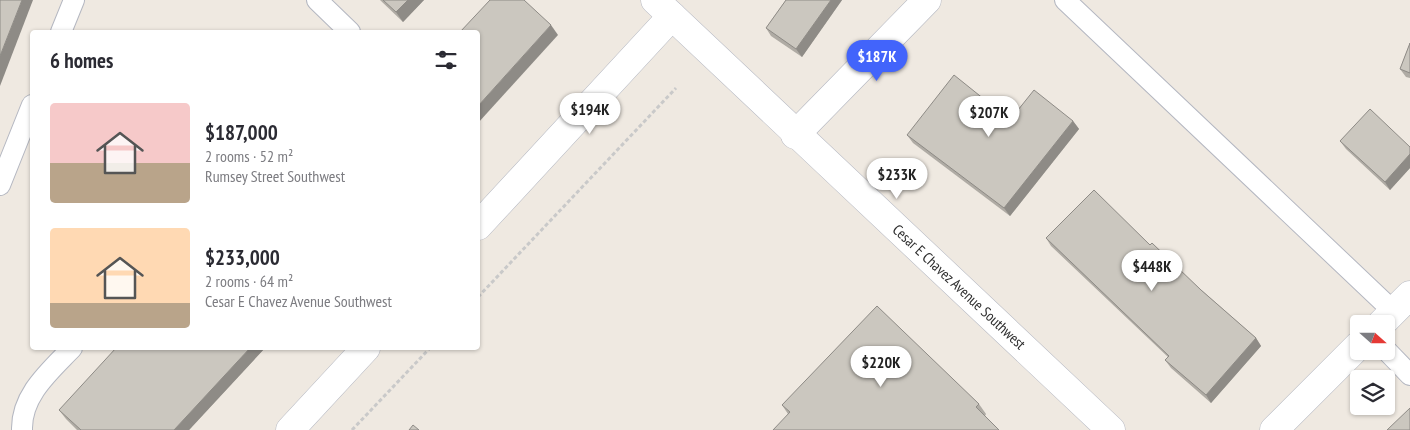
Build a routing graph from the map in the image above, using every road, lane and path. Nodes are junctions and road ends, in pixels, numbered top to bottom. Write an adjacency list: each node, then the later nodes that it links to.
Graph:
1 (74, 0): 6 (lane)
2 (317, 0): 7 (lane)
3 (927, 0): 10 (street)
4 (1065, 0): 14 (lane)
5 (664, 8): 10 (street, Cesar E Chavez Avenue Southwest); 12 (street)
6 (62, 30)
7 (348, 30)
8 (676, 88): 13 (path)
9 (30, 110): 11 (lane)
10 (795, 135): 24 (street, Cesar E Chavez Avenue Southwest)
11 (0, 186)
12 (480, 224)
13 (480, 295)
14 (1395, 310)
15 (70, 350): 21 (lane)
16 (364, 350): 22 (street)
17 (428, 350): 23 (path)
18 (1350, 354): 25 (street)
19 (1395, 359): 20 (lane)
20 (1410, 375)
21 (22, 430)
22 (290, 430)
23 (352, 430)
24 (1111, 430)
25 (1274, 430)

